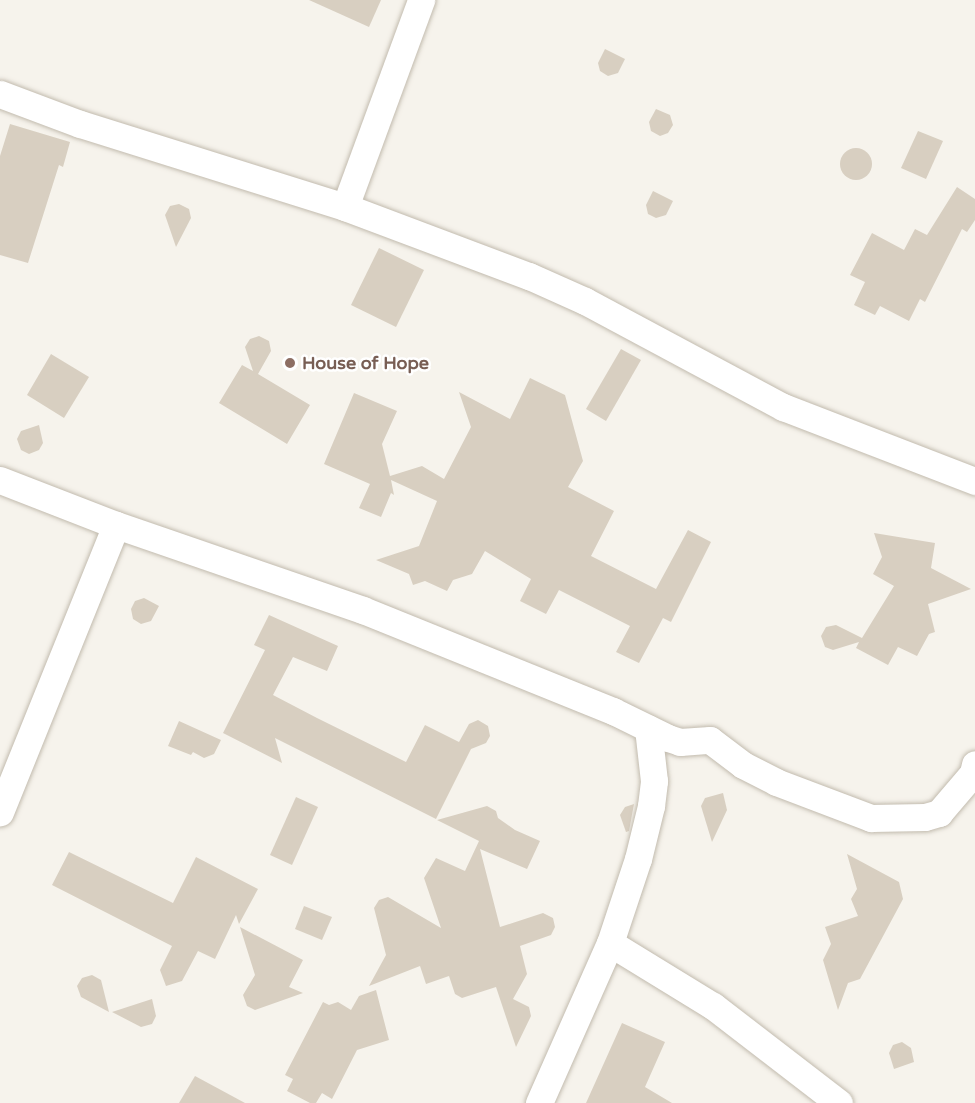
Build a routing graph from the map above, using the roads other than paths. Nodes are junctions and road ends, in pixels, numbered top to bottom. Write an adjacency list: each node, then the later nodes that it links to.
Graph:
1 (421, 0): 3 (street)
2 (0, 94): 3 (street)
3 (345, 207): 5 (street)
4 (0, 480): 6 (street)
5 (975, 481)
6 (116, 525): 7 (street); 9 (street)
7 (648, 729): 8 (street); 10 (street)
8 (975, 764)
9 (0, 812)
10 (610, 944): 11 (street); 12 (street)
11 (539, 1103)
12 (839, 1103)

